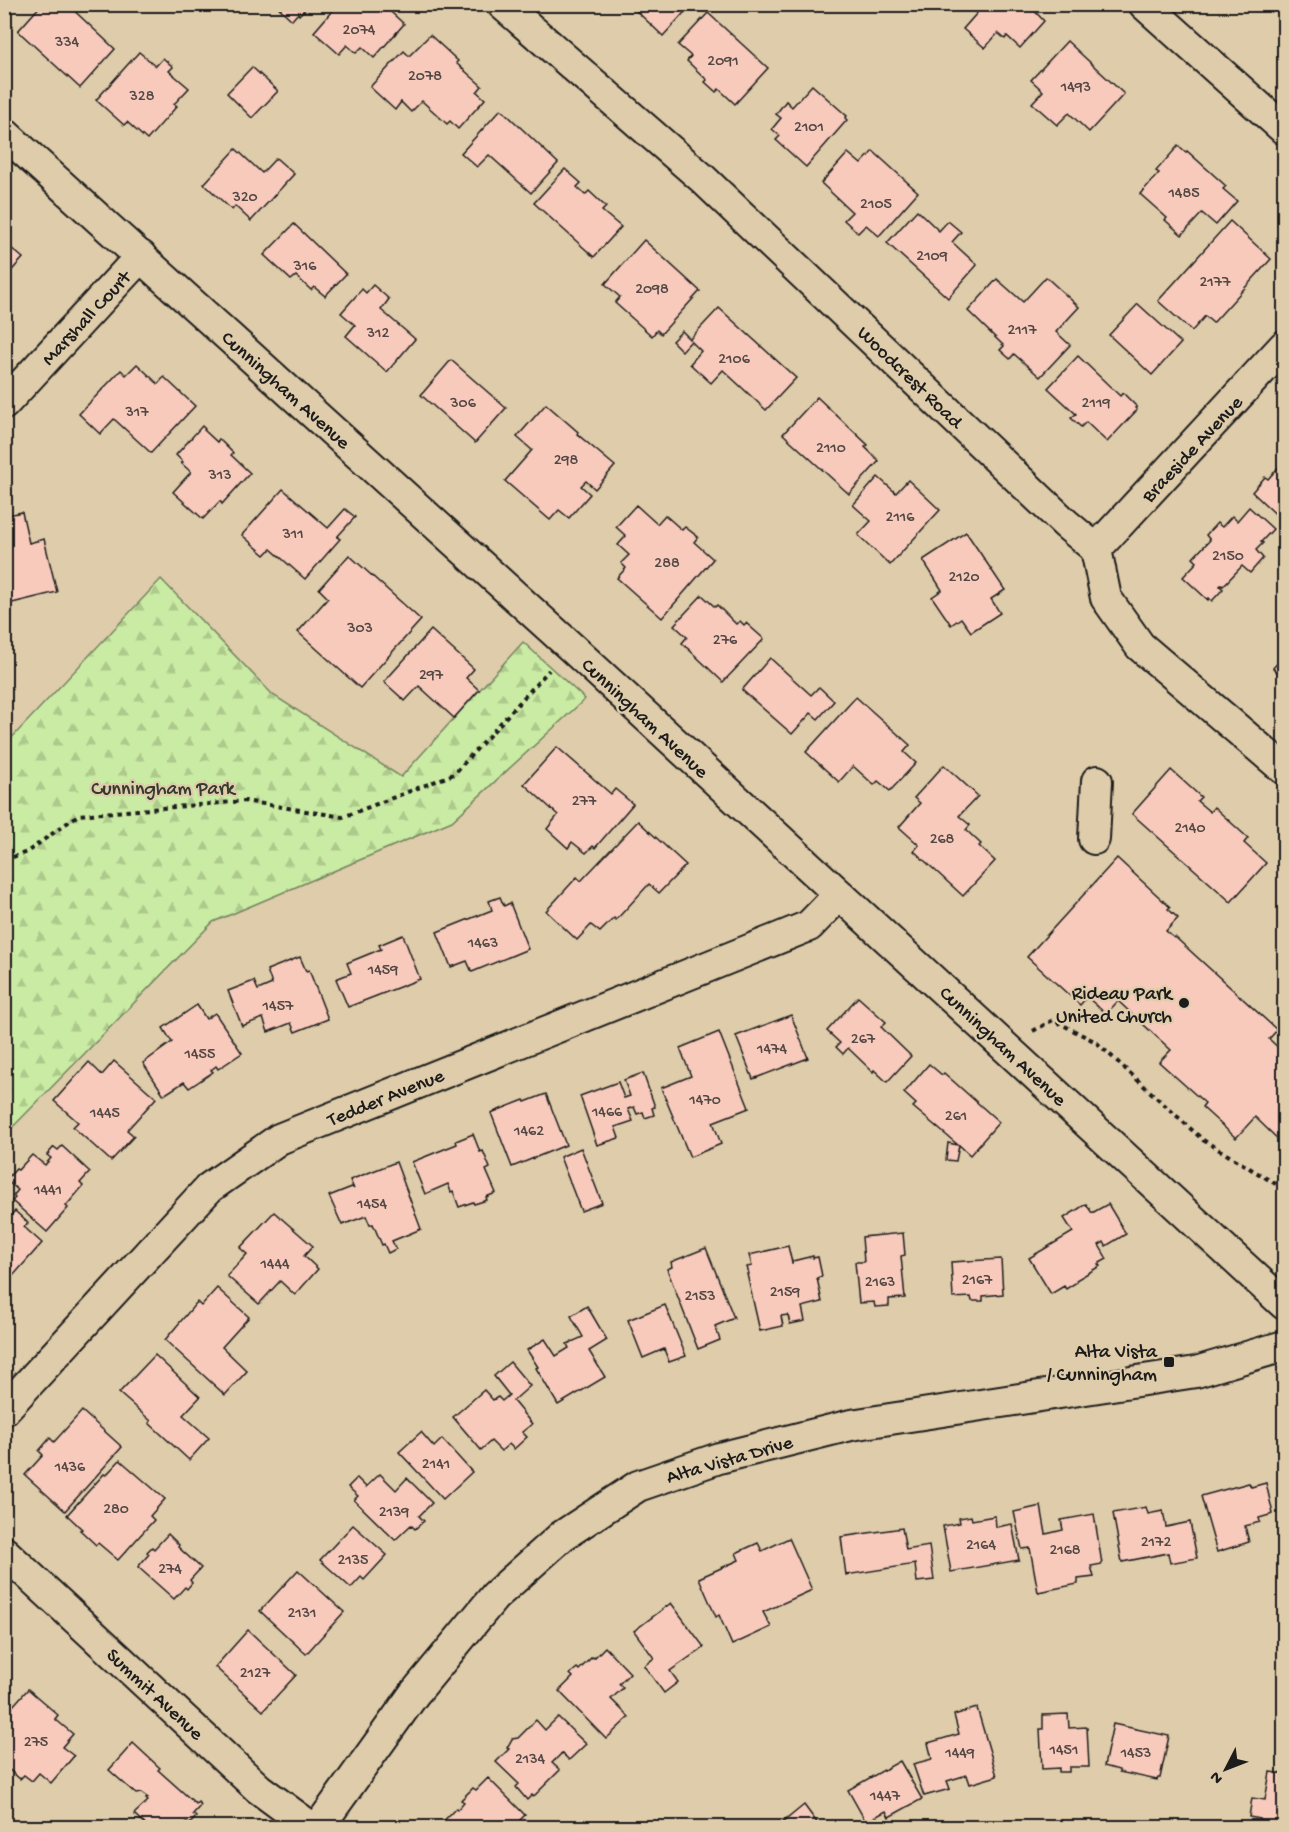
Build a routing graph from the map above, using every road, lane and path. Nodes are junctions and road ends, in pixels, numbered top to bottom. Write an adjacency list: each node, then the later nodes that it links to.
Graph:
1 (502, 4): 8 (street, Woodcrest Road)
2 (1144, 4): 3 (street)
3 (1284, 129)
4 (4, 133): 5 (street, Cunningham Avenue)
5 (141, 256): 7 (street, Marshall Court); 9 (street, Cunningham Avenue)
6 (1284, 346): 8 (street, Braeside Avenue)
7 (4, 404)
8 (1096, 549): 10 (street)
9 (571, 647): 13 (path); 14 (street, Cunningham Avenue)
10 (1284, 769)
11 (1097, 781): 12 (street)
12 (1094, 839)
13 (4, 861)
14 (839, 894): 15 (street, Cunningham Avenue); 19 (street, Tedder Avenue)
15 (1005, 1046): 16 (path); 17 (street, Cunningham Avenue)
16 (1284, 1189)
17 (1284, 1304)
18 (1284, 1346): 22 (street, Alta Vista Drive)
19 (4, 1410)
20 (4, 1552): 21 (street, Summit Avenue)
21 (312, 1827)
22 (318, 1827)

